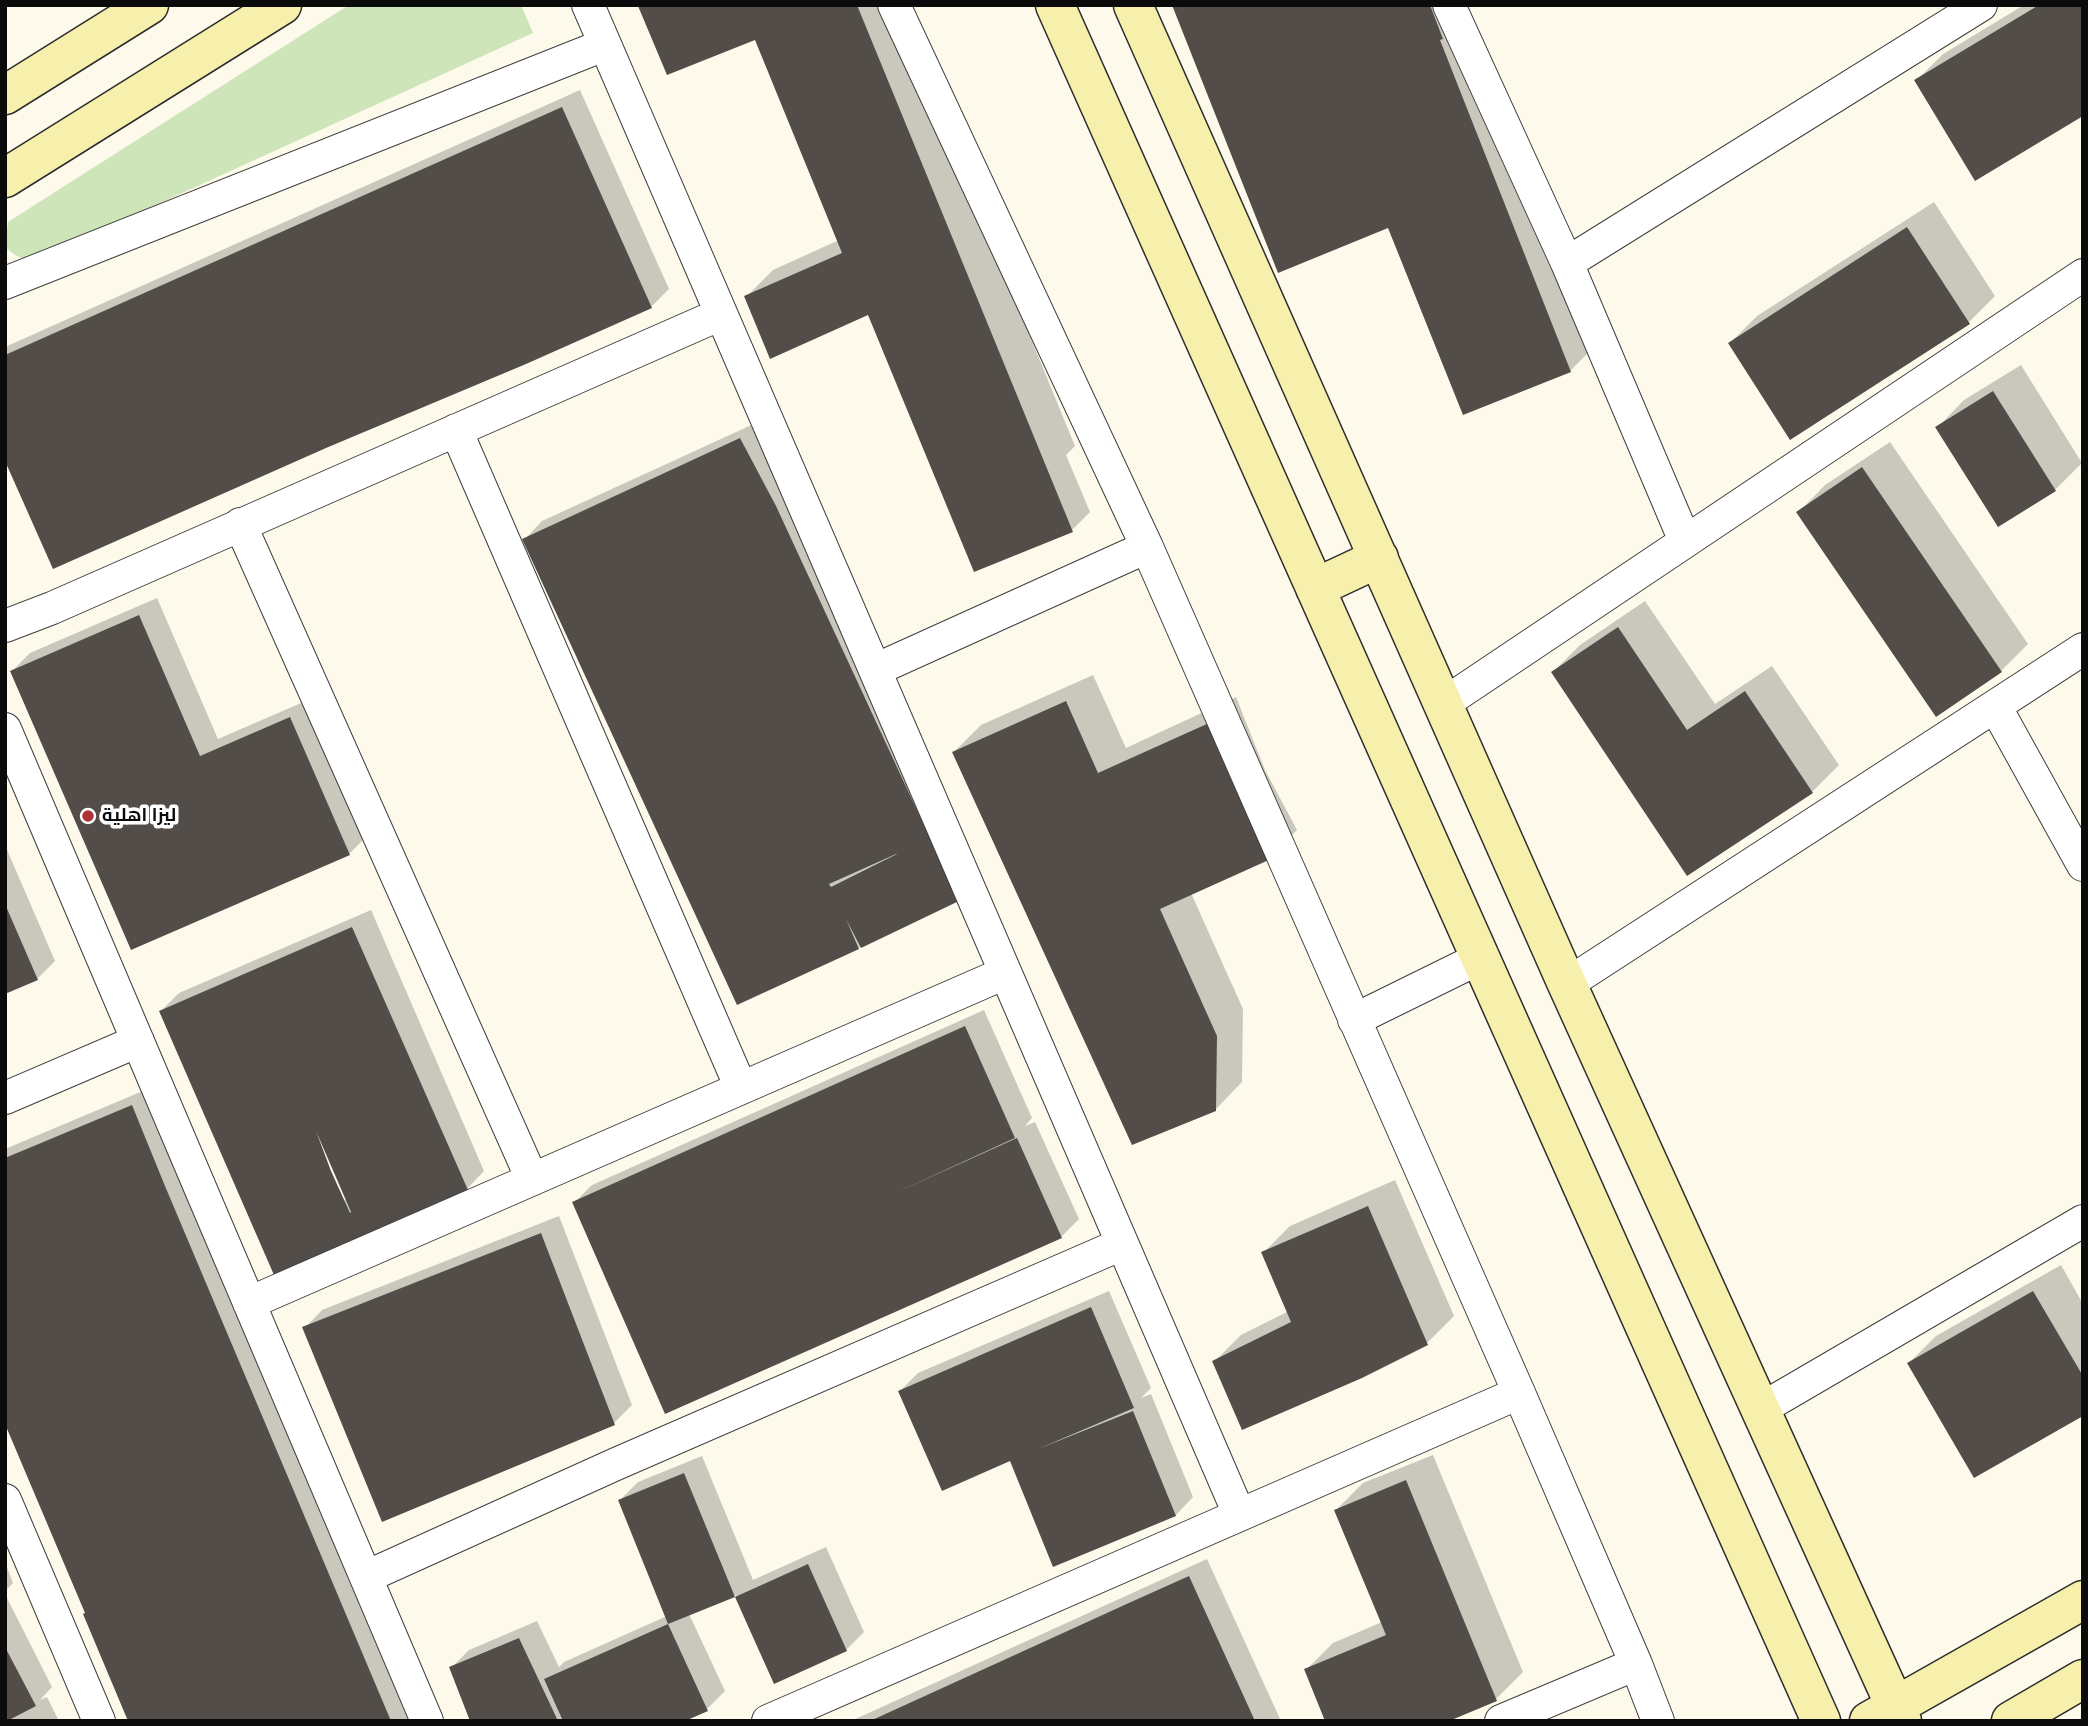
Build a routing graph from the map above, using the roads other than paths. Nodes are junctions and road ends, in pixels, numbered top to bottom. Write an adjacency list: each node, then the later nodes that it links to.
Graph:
1 (149, 5): 10 (street)
2 (282, 5): 11 (street)
3 (587, 5): 9 (street)
4 (894, 5): 19 (street)
5 (1055, 5): 21 (street)
6 (1133, 5): 20 (street)
7 (1449, 5): 12 (street)
8 (1981, 5): 12 (street)
9 (604, 45): 14 (street); 15 (street)
10 (5, 95)
11 (5, 178)
12 (1567, 263): 18 (street)
13 (2083, 275): 18 (street)
14 (5, 283)
15 (721, 314): 16 (street); 24 (street)
16 (456, 430): 17 (street); 34 (street)
17 (240, 524): 22 (street); 36 (street)
18 (1685, 541): 25 (street)
19 (1147, 547): 24 (street); 32 (street)
20 (1379, 558): 21 (street); 25 (street)
21 (1315, 588): 29 (street)
22 (5, 626)
23 (2083, 649): 26 (street)
24 (875, 670): 30 (street)
25 (1443, 704): 31 (street)
26 (1995, 706): 28 (street); 31 (street)
27 (5, 729): 33 (street)
28 (2083, 865)
29 (1480, 958): 32 (street); 54 (street)
30 (1005, 973): 34 (street); 38 (street)
31 (1567, 984): 41 (street)
32 (1354, 1020): 40 (street)
33 (138, 1041): 35 (street); 39 (street)
34 (741, 1088): 36 (street)
35 (5, 1098)
36 (532, 1180): 39 (street)
37 (2083, 1221): 41 (street)
38 (1122, 1244): 43 (street); 44 (street)
39 (249, 1303): 44 (street)
40 (1519, 1393): 43 (street); 46 (street)
41 (1759, 1410): 48 (street)
42 (5, 1500): 49 (street)
43 (1239, 1514): 51 (street)
44 (366, 1577): 50 (street)
45 (2083, 1600): 48 (street)
46 (1636, 1664): 52 (street); 53 (street)
47 (2083, 1679): 55 (street)
48 (1889, 1716)
49 (99, 1721)
50 (427, 1721)
51 (768, 1721)
52 (1501, 1721)
53 (1658, 1721)
54 (1821, 1721)
55 (2011, 1721)

